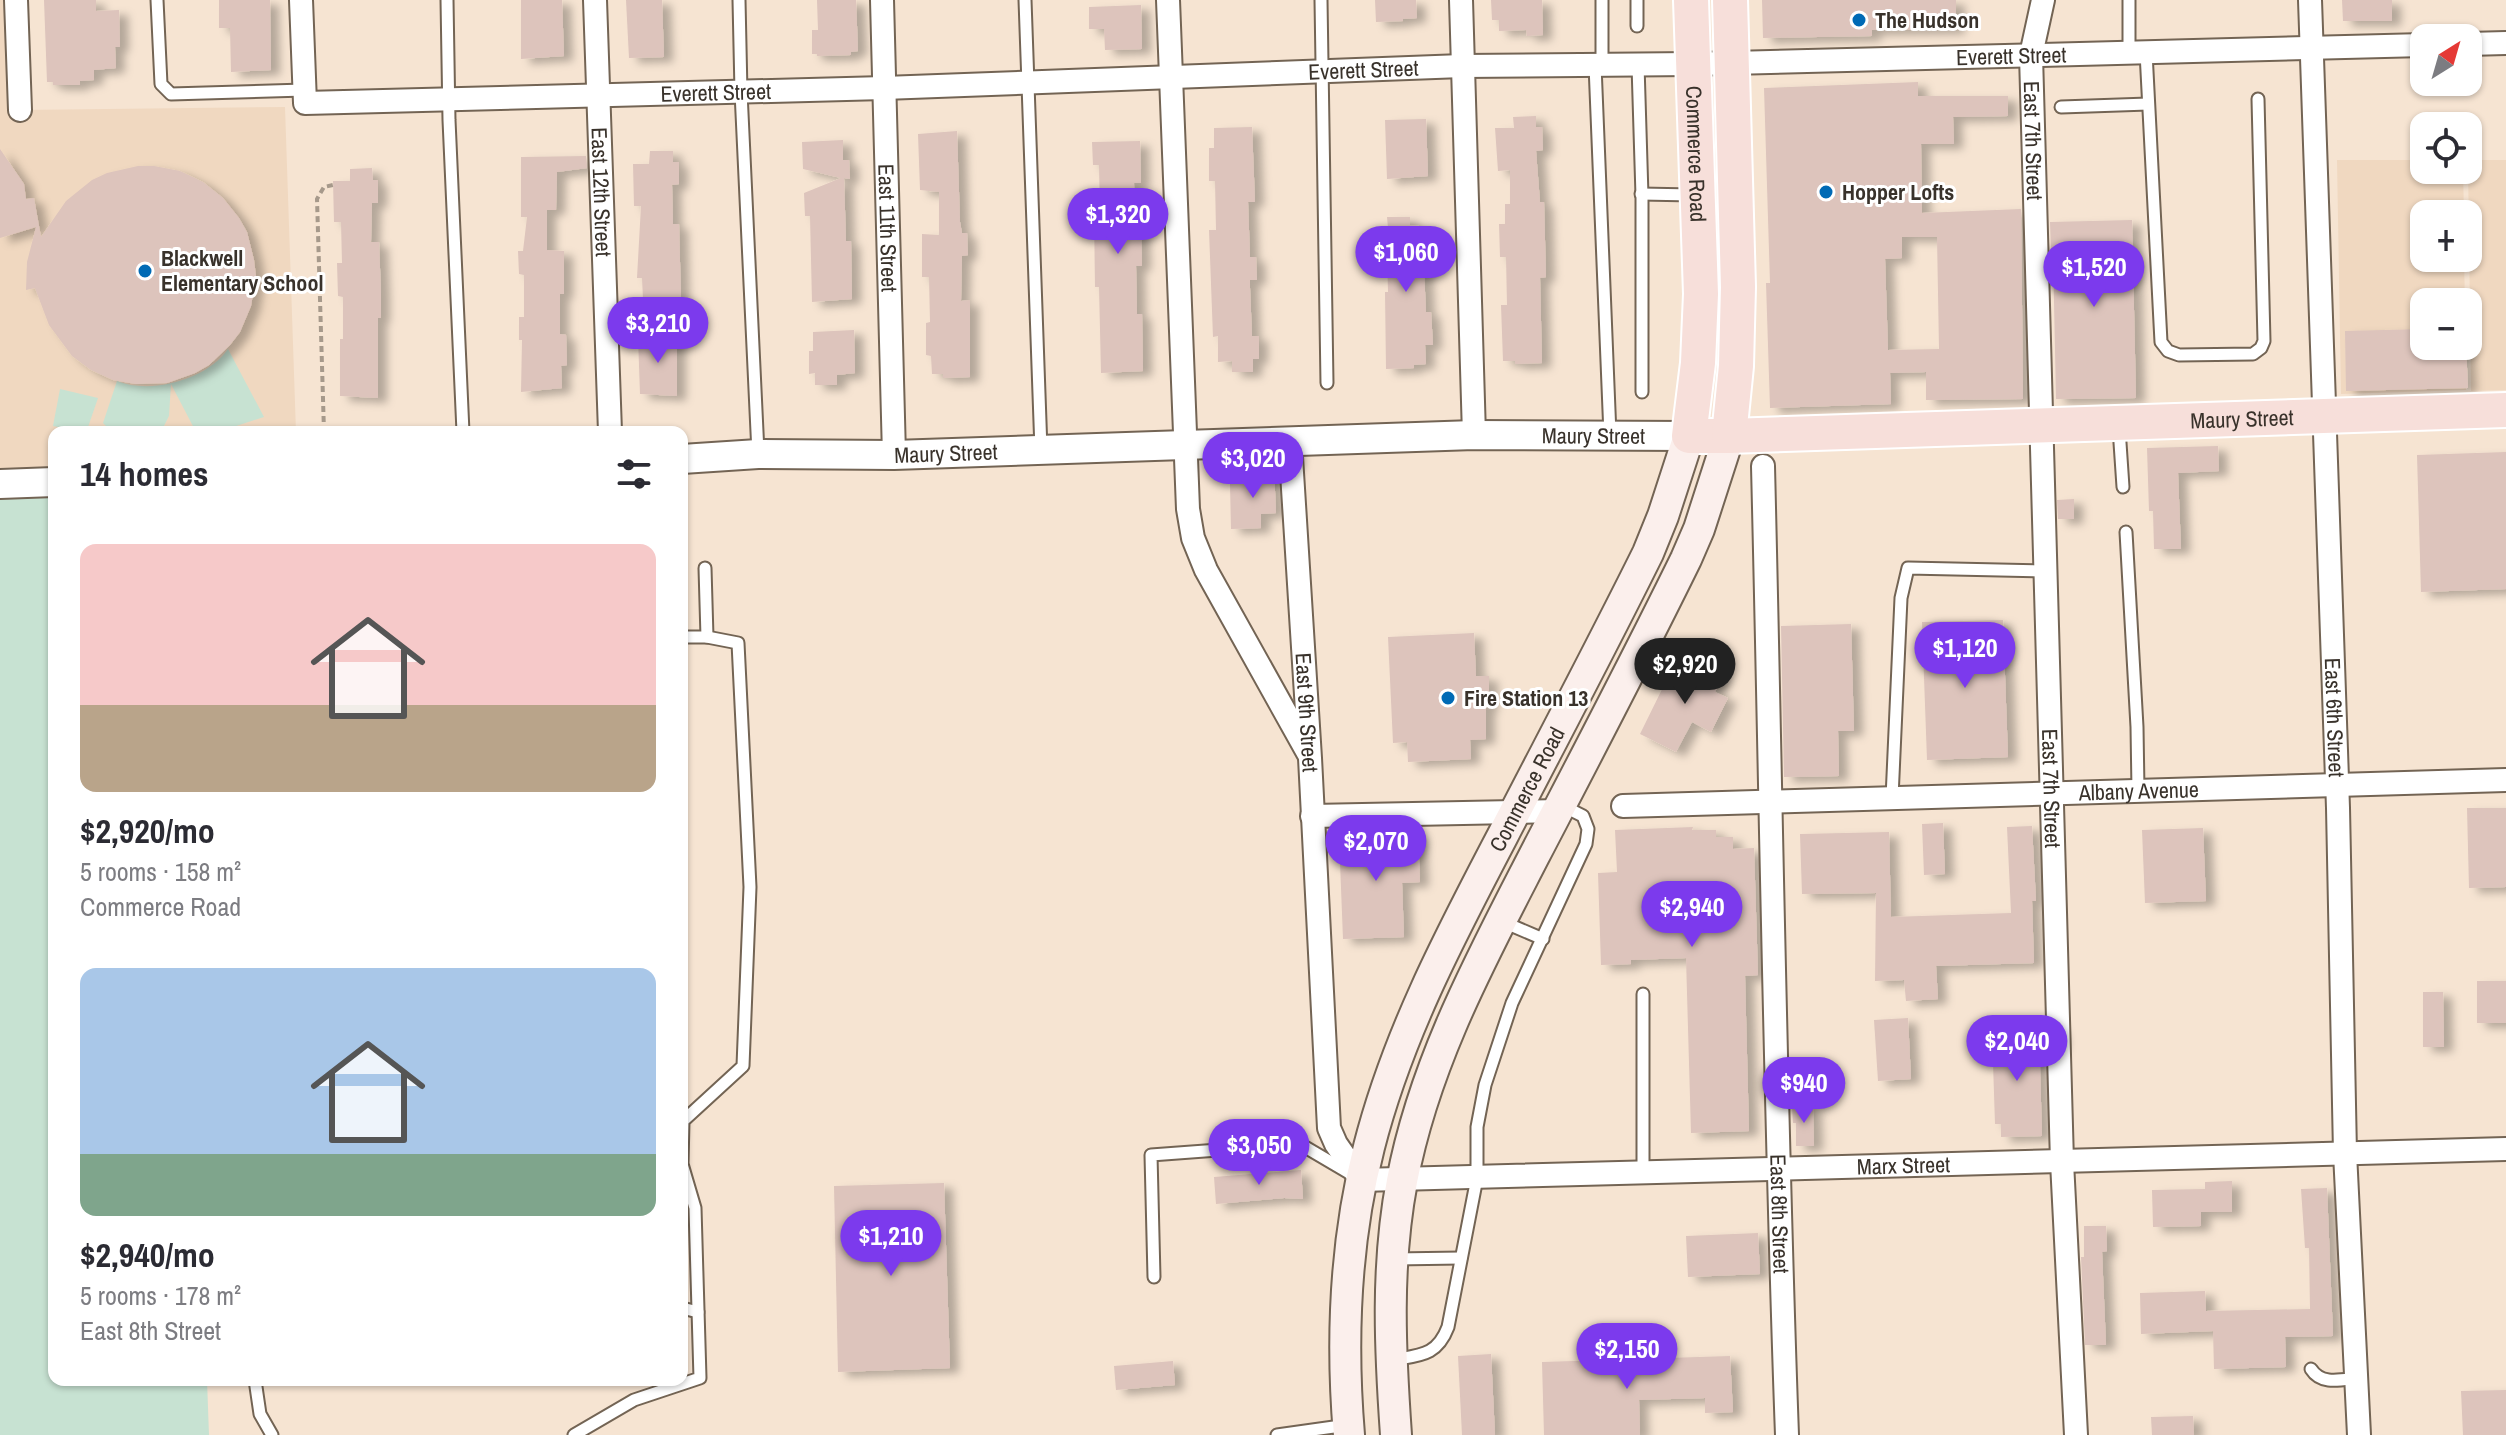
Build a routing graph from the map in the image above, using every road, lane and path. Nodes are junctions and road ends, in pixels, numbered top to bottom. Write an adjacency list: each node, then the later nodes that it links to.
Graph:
1 (16, 0): 42 (street)
2 (157, 0): 37 (lane)
3 (301, 0): 37 (street)
4 (447, 0): 38 (lane)
5 (595, 0): 36 (street, East 12th Street)
6 (739, 0): 35 (lane)
7 (882, 0): 34 (street, East 11th Street)
8 (1025, 0): 33 (lane)
9 (1168, 0): 32 (street)
10 (1321, 0): 31 (lane)
11 (1461, 0): 30 (street)
12 (1602, 0): 28 (lane)
13 (1637, 0): 19 (lane)
14 (1691, 0): 27 (main road, Commerce Road)
15 (1730, 0): 26 (main road, Commerce Road)
16 (2043, 0): 25 (street, East 7th Street)
17 (2129, 0): 24 (lane)
18 (2310, 0): 23 (street, East 6th Street)
19 (1637, 26)
20 (2506, 43): 21 (street)
21 (2482, 44)
22 (2410, 45): 23 (street, Everett Street)
23 (2311, 47): 24 (street, Everett Street); 49 (street, East 6th Street)
24 (2137, 52): 25 (street, Everett Street); 40 (lane)
25 (2031, 55): 26 (street, Everett Street); 51 (street, East 7th Street)
26 (1733, 63): 27 (street, Everett Street); 58 (main road, Commerce Road)
27 (1693, 64): 29 (street, Everett Street); 45 (main road, Commerce Road)
28 (1599, 65): 29 (street, Everett Street); 30 (street, Everett Street); 56 (lane)
29 (1638, 65): 44 (lane)
30 (1462, 66): 31 (street, Everett Street); 55 (street)
31 (1323, 72): 32 (street, Everett Street); 46 (lane)
32 (1170, 78): 33 (street, Everett Street); 60 (street)
33 (1028, 83): 34 (street, Everett Street); 61 (lane)
34 (884, 88): 35 (street, Everett Street); 63 (street, East 11th Street)
35 (741, 92): 36 (street, Everett Street); 62 (lane)
36 (597, 94): 38 (street, Everett Street); 54 (street, East 12th Street)
37 (304, 97): 38 (street, Everett Street)
38 (448, 99): 53 (lane)
39 (2258, 99): 40 (lane)
40 (2148, 104): 41 (lane)
41 (2061, 107)
42 (20, 110)
43 (333, 185): 52 (path)
44 (1641, 194): 45 (lane); 47 (lane)
45 (1698, 195): 57 (main road, Commerce Road)
46 (1327, 383)
47 (1642, 392)
48 (2506, 410): 49 (main road, Maury Street)
49 (2323, 417): 50 (main road, Maury Street); 77 (street, East 6th Street)
50 (2119, 422): 51 (main road, Maury Street); 68 (lane)
51 (2041, 425): 58 (main road, Maury Street); 71 (street, East 7th Street)
52 (324, 426)
53 (463, 426)
54 (610, 426)
55 (1474, 435): 56 (street, Maury Street); 59 (street, Maury Street)
56 (1610, 435): 57 (street, Maury Street)
57 (1689, 436): 58 (main road, Maury Street); 74 (main road, Commerce Road)
58 (1729, 436): 74 (main road, Commerce Road)
59 (1290, 441): 60 (street, Maury Street); 75 (street, East 9th Street)
60 (1185, 446): 61 (street, Maury Street); 75 (street)
61 (1041, 451): 63 (street, Maury Street)
62 (758, 454): 63 (street, Maury Street); 64 (street, Maury Street)
63 (894, 455)
64 (688, 459)
65 (1763, 466): 81 (street)
66 (48, 482): 67 (street)
67 (0, 484)
68 (2123, 487)
69 (2126, 532): 78 (lane)
70 (705, 568): 73 (lane)
71 (2045, 571): 79 (street, East 7th Street); 80 (lane)
72 (688, 637): 73 (lane)
73 (707, 637): 89 (lane)
74 (1583, 720): 83 (main road, Commerce Road); 84 (main road, Commerce Road)
75 (1310, 758): 85 (street, East 9th Street)
76 (2506, 780): 77 (street, Albany Avenue)
77 (2337, 785): 78 (street, Albany Avenue); 91 (street, East 6th Street)
78 (2138, 790): 79 (street, Albany Avenue)
79 (2051, 793): 80 (street, Albany Avenue); 92 (street, East 7th Street)
80 (1892, 798): 81 (street, Albany Avenue)
81 (1772, 802): 82 (street, Albany Avenue); 93 (street, East 8th Street)
82 (1623, 806)
83 (1559, 808): 84 (street); 86 (main road, Commerce Road); 87 (lane)
84 (1515, 810): 85 (street); 96 (main road, Commerce Road)
85 (1312, 816): 96 (street, East 9th Street)
86 (1500, 921): 87 (lane); 97 (main road, Commerce Road)
87 (1543, 939): 95 (lane)
88 (1643, 994): 94 (lane)
89 (688, 1116)
90 (2506, 1149): 91 (street, Marx Street)
91 (2345, 1153): 92 (street, Marx Street); 106 (street, East 6th Street)
92 (2062, 1162): 93 (street, Marx Street); 116 (street, East 7th Street)
93 (1777, 1170): 94 (street, Marx Street); 115 (street, East 8th Street)
94 (1643, 1173): 95 (street, Marx Street)
95 (1477, 1178): 97 (street, Marx Street); 99 (lane)
96 (1361, 1180): 97 (street, Marx Street); 101 (lane); 110 (main road, Commerce Road)
97 (1402, 1180): 100 (main road, Commerce Road)
98 (688, 1184): 103 (lane)
99 (1461, 1258): 100 (lane); 104 (lane)
100 (1391, 1259): 104 (main road, Commerce Road)
101 (1154, 1277)
102 (688, 1310): 103 (lane)
103 (698, 1312): 107 (lane)
104 (1391, 1360): 114 (main road, Commerce Road)
105 (2311, 1369): 106 (lane)
106 (2356, 1378): 117 (street, East 6th Street)
107 (688, 1382)
108 (256, 1386): 111 (lane)
109 (676, 1386): 112 (lane)
110 (1349, 1430): 113 (lane)
111 (272, 1435)
112 (574, 1435)
113 (1277, 1435)
114 (1396, 1435)
115 (1787, 1435)
116 (2076, 1435)
117 (2359, 1435)

